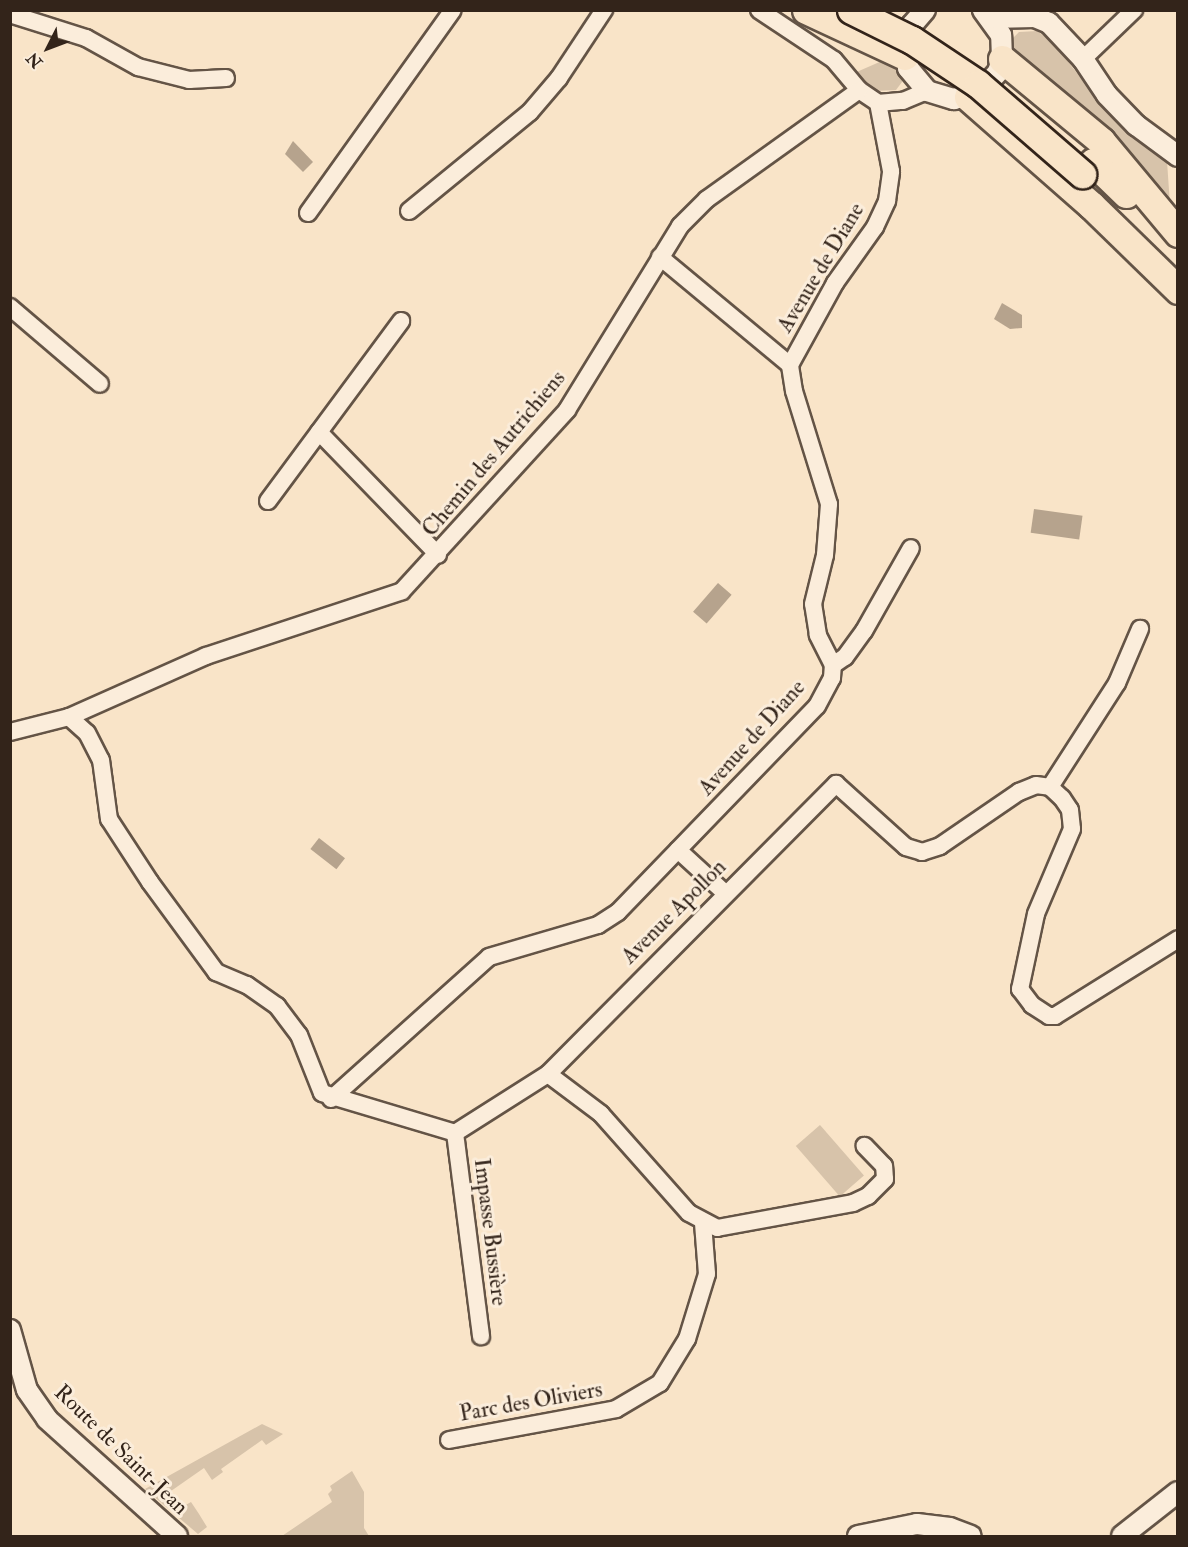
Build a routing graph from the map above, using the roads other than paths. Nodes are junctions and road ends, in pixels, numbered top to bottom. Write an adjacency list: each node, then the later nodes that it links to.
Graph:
1 (453, 10): 24 (street)
2 (604, 10): 23 (street)
3 (759, 10): 18 (street)
4 (806, 10): 16 (highway)
5 (851, 10): 22 (highway, bridge)
6 (887, 10): 22 (highway)
7 (925, 10): 16 (street)
8 (1048, 10): 13 (street)
9 (1134, 10): 15 (street)
10 (10, 14): 17 (street)
11 (987, 14): 12 (street); 14 (street)
12 (1017, 19): 13 (street); 14 (street)
13 (1065, 38): 15 (street)
14 (1002, 47): 19 (street); 25 (highway)
15 (1083, 59): 21 (street)
16 (916, 75): 19 (street); 20 (street)
17 (226, 78)
18 (859, 90): 20 (street); 27 (street, Chemin des Autrichiens)
19 (968, 97): 29 (highway)
20 (878, 103): 32 (street, Avenue de Diane)
21 (1178, 156)
22 (1087, 168): 26 (highway); 28 (highway)
23 (409, 211)
24 (308, 213)
25 (1178, 233)
26 (1178, 250)
27 (660, 257): 32 (street); 37 (street, Chemin des Autrichiens)
28 (1178, 279)
29 (1178, 290)
30 (10, 307): 33 (street)
31 (400, 321): 34 (street)
32 (790, 365): 39 (street, Avenue de Diane)
33 (100, 384)
34 (319, 432): 35 (street); 37 (street)
35 (268, 501)
36 (911, 548): 39 (street)
37 (438, 555): 40 (street, Chemin des Autrichiens)
38 (1140, 629): 42 (street)
39 (833, 665): 43 (street, Avenue de Diane)
40 (69, 717): 41 (street, Chemin des Autrichiens); 47 (street)
41 (10, 732)
42 (1050, 786): 44 (street, Avenue Apollon); 45 (street)
43 (678, 850): 44 (street); 47 (street, Avenue de Diane)
44 (724, 892): 46 (street, Avenue Apollon)
45 (1178, 939)
46 (548, 1074): 48 (street, Avenue Apollon); 50 (street)
47 (331, 1099): 48 (street)
48 (455, 1133): 52 (street, Impasse Bussière)
49 (865, 1146): 50 (street)
50 (703, 1223): 53 (street, Parc des Oliviers)
51 (10, 1330): 55 (street, Route de Saint-Jean)
52 (481, 1336)
53 (449, 1440)
54 (1178, 1492): 58 (street)
55 (177, 1536)
56 (858, 1536): 57 (street)
57 (971, 1536)
58 (1122, 1536)

